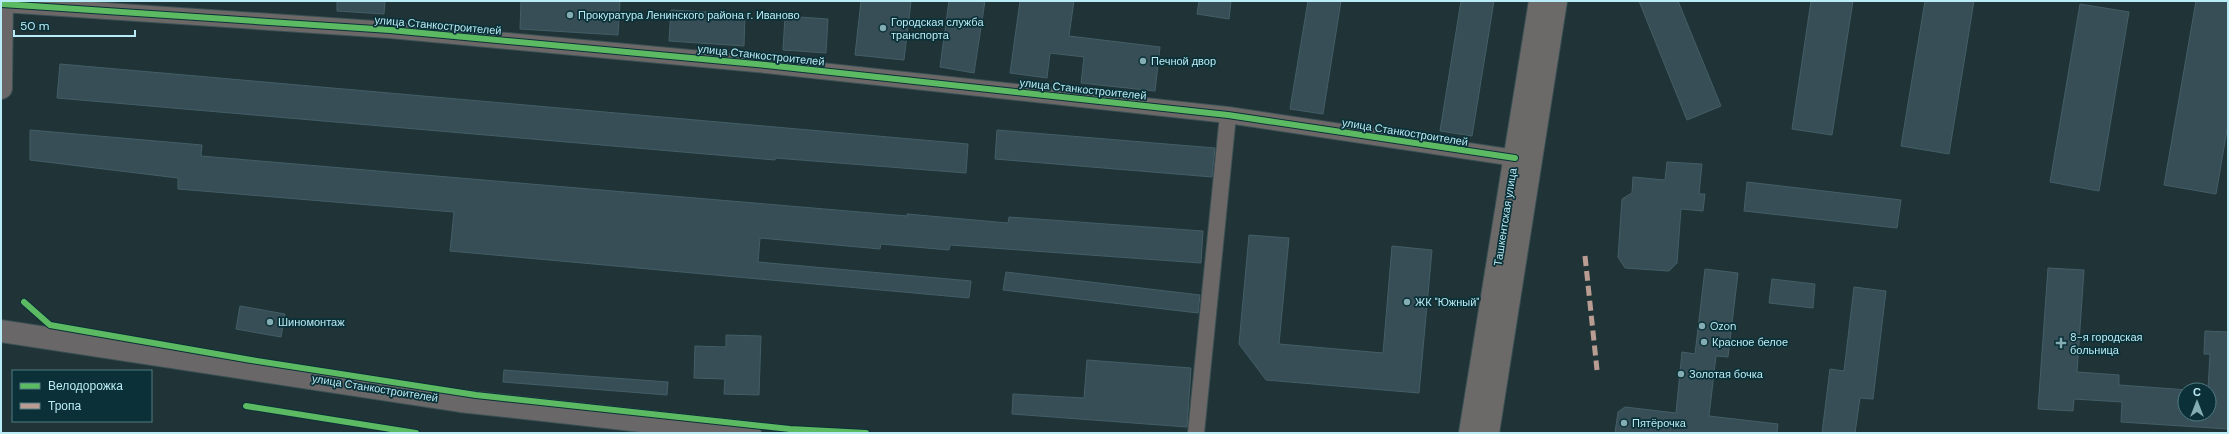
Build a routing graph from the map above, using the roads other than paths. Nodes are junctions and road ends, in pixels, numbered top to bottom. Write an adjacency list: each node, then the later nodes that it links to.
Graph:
1 (1540, 1): 6 (main road, Ташкентская улица)
2 (1556, 1): 6 (main road, Ташкентская улица)
3 (2, 2): 4 (main road); 5 (street, улица Станкостроителей)
4 (1, 88)
5 (1228, 115): 7 (street, улица Станкостроителей); 12 (street)
6 (1530, 117): 7 (main road, Ташкентская улица)
7 (1523, 159): 13 (main road, Ташкентская улица); 14 (main road, Ташкентская улица)
8 (1, 331): 11 (main road, улица Станкостроителей)
9 (1, 343): 10 (main road, улица Станкостроителей)
10 (618, 433)
11 (750, 433)
12 (1196, 433)
13 (1470, 433)
14 (1488, 433)

